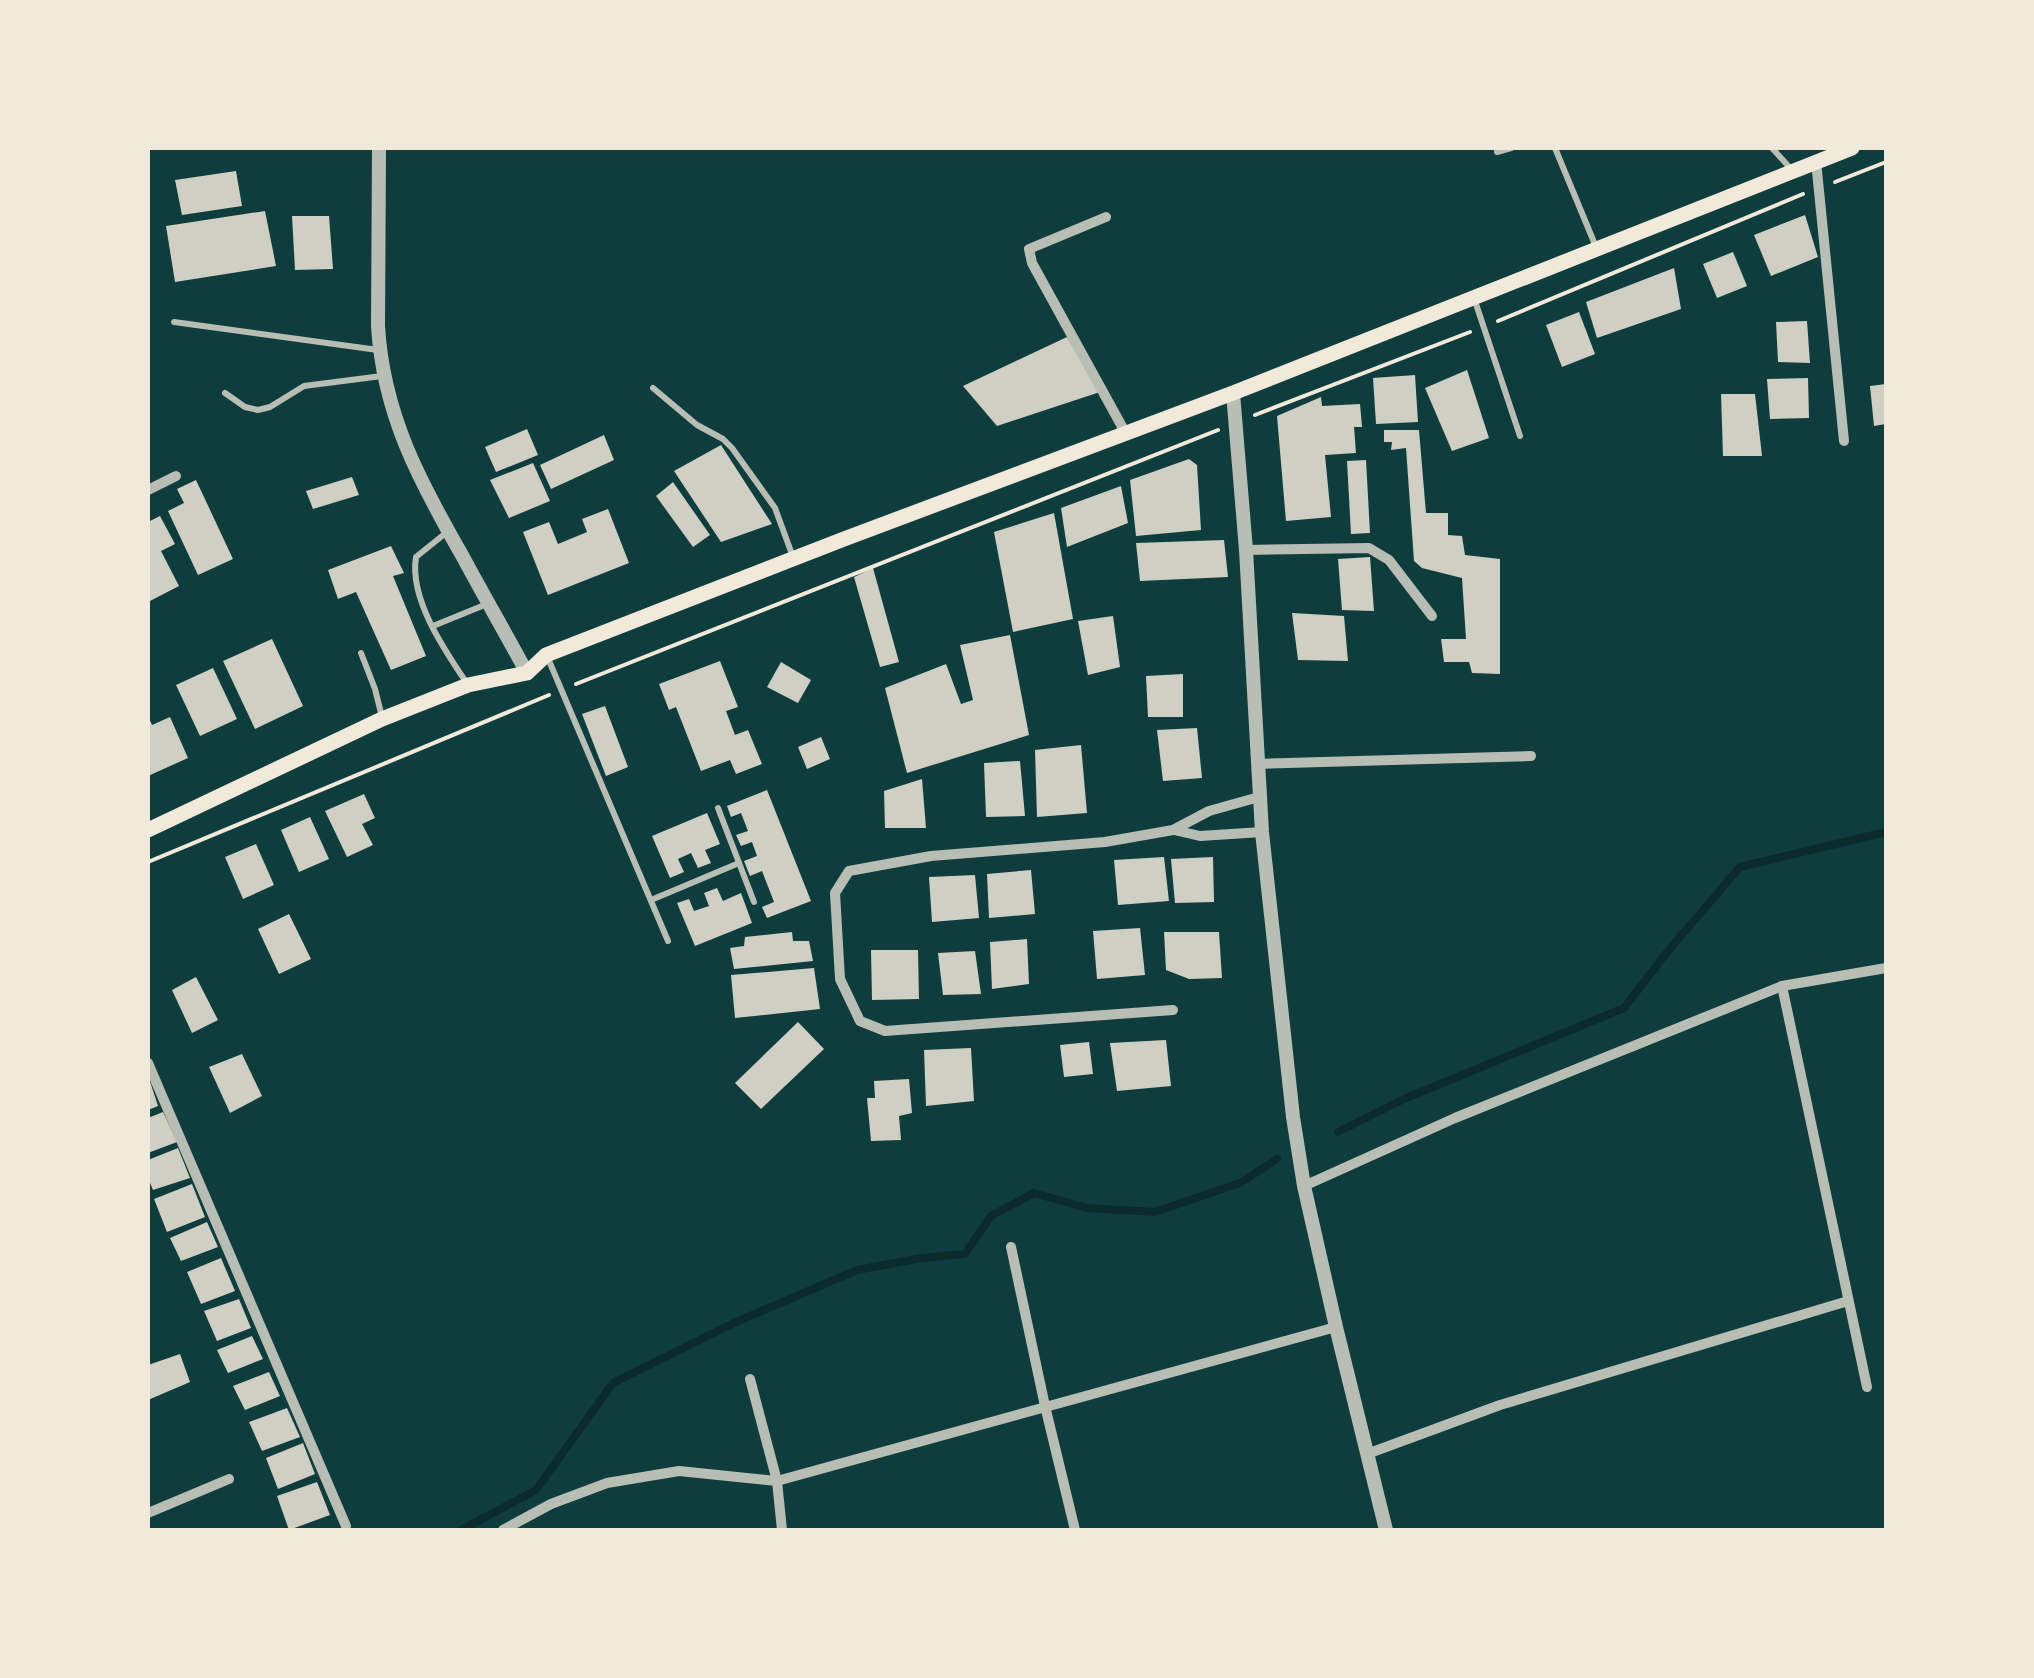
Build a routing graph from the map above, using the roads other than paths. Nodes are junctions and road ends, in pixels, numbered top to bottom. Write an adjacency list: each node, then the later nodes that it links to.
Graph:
1 (380, 148): 13 (street)
2 (1511, 148): 6 (lane)
3 (1555, 148): 10 (lane)
4 (1772, 148): 8 (lane)
5 (1852, 148): 7 (main road)
6 (1497, 152)
7 (1816, 161): 8 (main road); 20 (street)
8 (1792, 170): 10 (main road)
9 (1106, 217): 18 (street)
10 (1596, 248): 11 (main road)
11 (1474, 297): 17 (main road); 19 (lane)
12 (174, 322): 13 (lane)
13 (379, 350): 14 (street)
14 (384, 376): 16 (lane); 23 (street)
15 (653, 388): 25 (lane)
16 (225, 392)
17 (1233, 392): 18 (main road); 24 (street)
18 (1125, 432): 25 (main road)
19 (1520, 436)
20 (1844, 441)
21 (176, 476): 22 (street)
22 (148, 490)
23 (448, 531): 26 (street); 28 (lane)
24 (1246, 550): 27 (street); 35 (street)
25 (793, 558): 30 (main road)
26 (488, 603): 28 (lane); 31 (street)
27 (1432, 616)
28 (433, 626): 32 (lane)
29 (361, 653): 33 (lane)
30 (546, 655): 31 (main road); 42 (lane)
31 (527, 673): 32 (main road)
32 (468, 685): 33 (main road)
33 (382, 719): 38 (main road)
34 (1530, 756): 35 (street)
35 (1256, 764): 36 (street)
36 (1259, 797): 39 (street); 40 (street)
37 (718, 808): 41 (lane)
38 (148, 830)
39 (1174, 830): 40 (street); 47 (street)
40 (1262, 832): 49 (street)
41 (739, 862): 42 (lane); 43 (lane)
42 (651, 900): 44 (lane)
43 (754, 902)
44 (668, 941)
45 (1886, 968): 46 (street)
46 (1782, 986): 49 (street); 51 (street)
47 (1174, 1010)
48 (148, 1062): 60 (street)
49 (1304, 1186): 52 (street)
50 (1011, 1246): 55 (street)
51 (1848, 1301): 54 (street); 56 (street)
52 (1336, 1327): 55 (street); 56 (street)
53 (750, 1379): 58 (street)
54 (1867, 1387)
55 (1045, 1406): 58 (street); 63 (street)
56 (1368, 1454): 64 (street)
57 (228, 1479): 59 (street)
58 (778, 1481): 61 (street); 62 (street)
59 (149, 1508)
60 (346, 1526)
61 (503, 1530)
62 (782, 1530)
63 (1075, 1530)
64 (1386, 1530)

